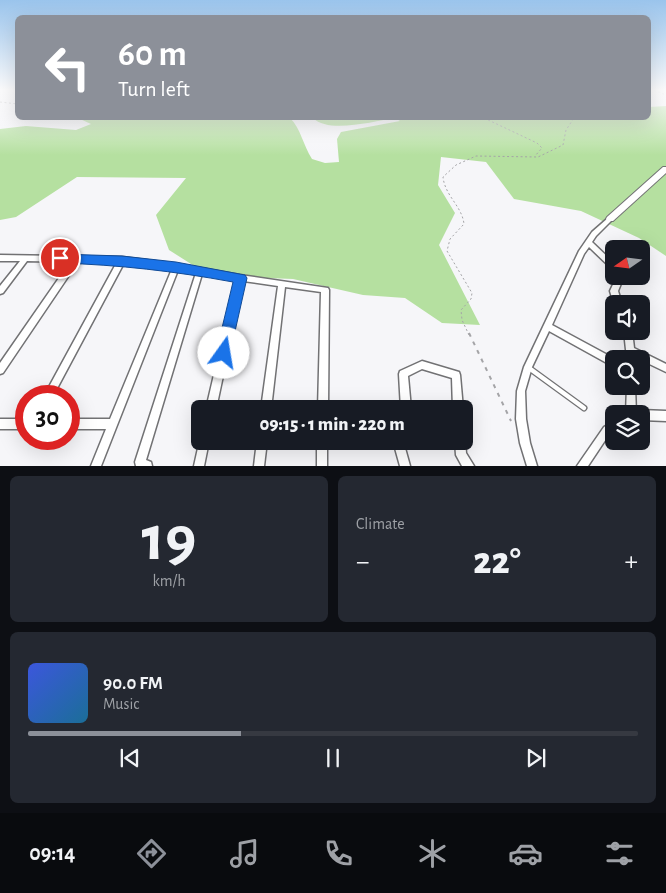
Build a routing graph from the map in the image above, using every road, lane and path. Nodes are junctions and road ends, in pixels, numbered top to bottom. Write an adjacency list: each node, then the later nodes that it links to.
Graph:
1 (488, 120): 3 (path)
2 (573, 120): 3 (path)
3 (535, 157): 36 (path)
4 (666, 170): 5 (street)
5 (610, 218): 6 (street)
6 (588, 242): 9 (street); 17 (street)
7 (0, 258): 8 (street)
8 (26, 258): 10 (street); 16 (street)
9 (605, 258)
10 (76, 259): 11 (street); 22 (street)
11 (122, 260): 12 (street); 23 (street)
12 (176, 266): 13 (street); 35 (street)
13 (200, 271): 14 (street); 44 (street)
14 (240, 278): 15 (street); 24 (street)
15 (282, 285): 25 (street); 26 (street)
16 (0, 291)
17 (547, 326): 18 (street); 20 (street)
18 (605, 358)
19 (650, 362): 21 (street)
20 (528, 367): 29 (lane); 50 (street)
21 (666, 368)
22 (0, 370)
23 (54, 385)
24 (214, 400)
25 (267, 400)
26 (323, 400)
27 (405, 400): 28 (street)
28 (457, 400)
29 (584, 408)
30 (650, 415): 31 (street)
31 (666, 416)
32 (0, 424): 33 (street)
33 (15, 424)
34 (80, 424): 35 (street)
35 (111, 424): 43 (street)
36 (515, 427)
37 (605, 433): 51 (street)
38 (202, 450): 45 (street)
39 (261, 450): 46 (street)
40 (322, 450): 47 (street)
41 (401, 450): 48 (street)
42 (461, 450): 49 (street)
43 (96, 466)
44 (147, 466)
45 (199, 466)
46 (259, 466)
47 (322, 466)
48 (405, 466)
49 (469, 466)
50 (532, 466)
51 (582, 466)

